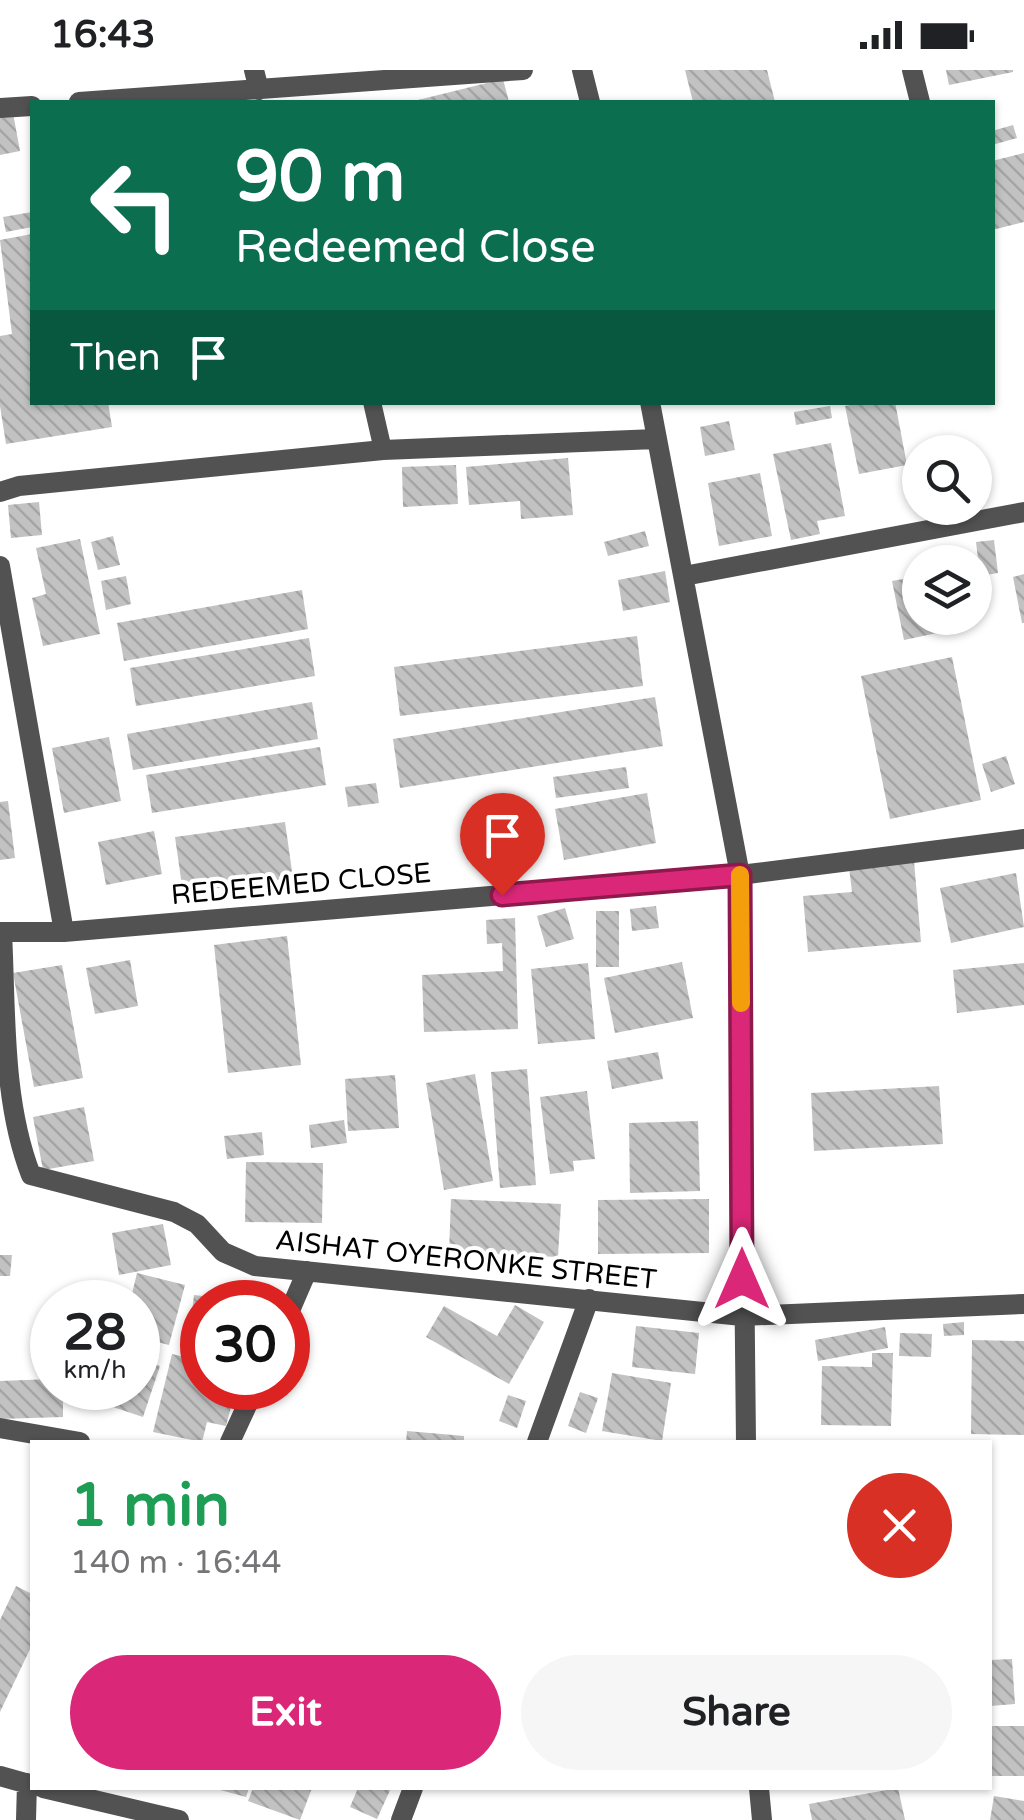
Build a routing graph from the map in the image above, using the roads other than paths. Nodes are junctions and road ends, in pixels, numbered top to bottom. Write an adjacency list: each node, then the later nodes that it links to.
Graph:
1 (523, 70): 4 (street)
2 (582, 70): 6 (street)
3 (912, 70): 7 (street)
4 (256, 80): 5 (street)
5 (95, 100)
6 (590, 100)
7 (920, 100)
8 (30, 106): 9 (street)
9 (0, 108)
10 (373, 405): 13 (lane)
11 (650, 405): 12 (street)
12 (656, 439): 13 (street); 17 (street)
13 (383, 450): 14 (street)
14 (0, 492)
15 (1024, 512): 17 (street)
16 (0, 566): 18 (street)
17 (684, 576): 20 (street)
18 (5, 619): 22 (street)
19 (1024, 839): 20 (street, REDEEMED CLOSE)
20 (740, 875): 22 (street, REDEEMED CLOSE); 27 (street)
21 (1, 932): 22 (street, REDEEMED CLOSE); 23 (street, AISHAT OYERONKE STREET)
22 (64, 932)
23 (307, 1271): 24 (street); 25 (street, AISHAT OYERONKE STREET)
24 (303, 1280)
25 (589, 1299): 27 (street, AISHAT OYERONKE STREET); 32 (street)
26 (1024, 1304): 27 (street, AISHAT OYERONKE STREET)
27 (742, 1316): 33 (street)
28 (245, 1410): 31 (street)
29 (0, 1428): 30 (street)
30 (69, 1440)
31 (231, 1440)
32 (538, 1440)
33 (746, 1440)
34 (0, 1776): 35 (street)
35 (30, 1784)
36 (33, 1790): 40 (street)
37 (412, 1790): 42 (street)
38 (760, 1790): 43 (street)
39 (75, 1791): 41 (street)
40 (26, 1820)
41 (179, 1820)
42 (401, 1820)
43 (762, 1820)

